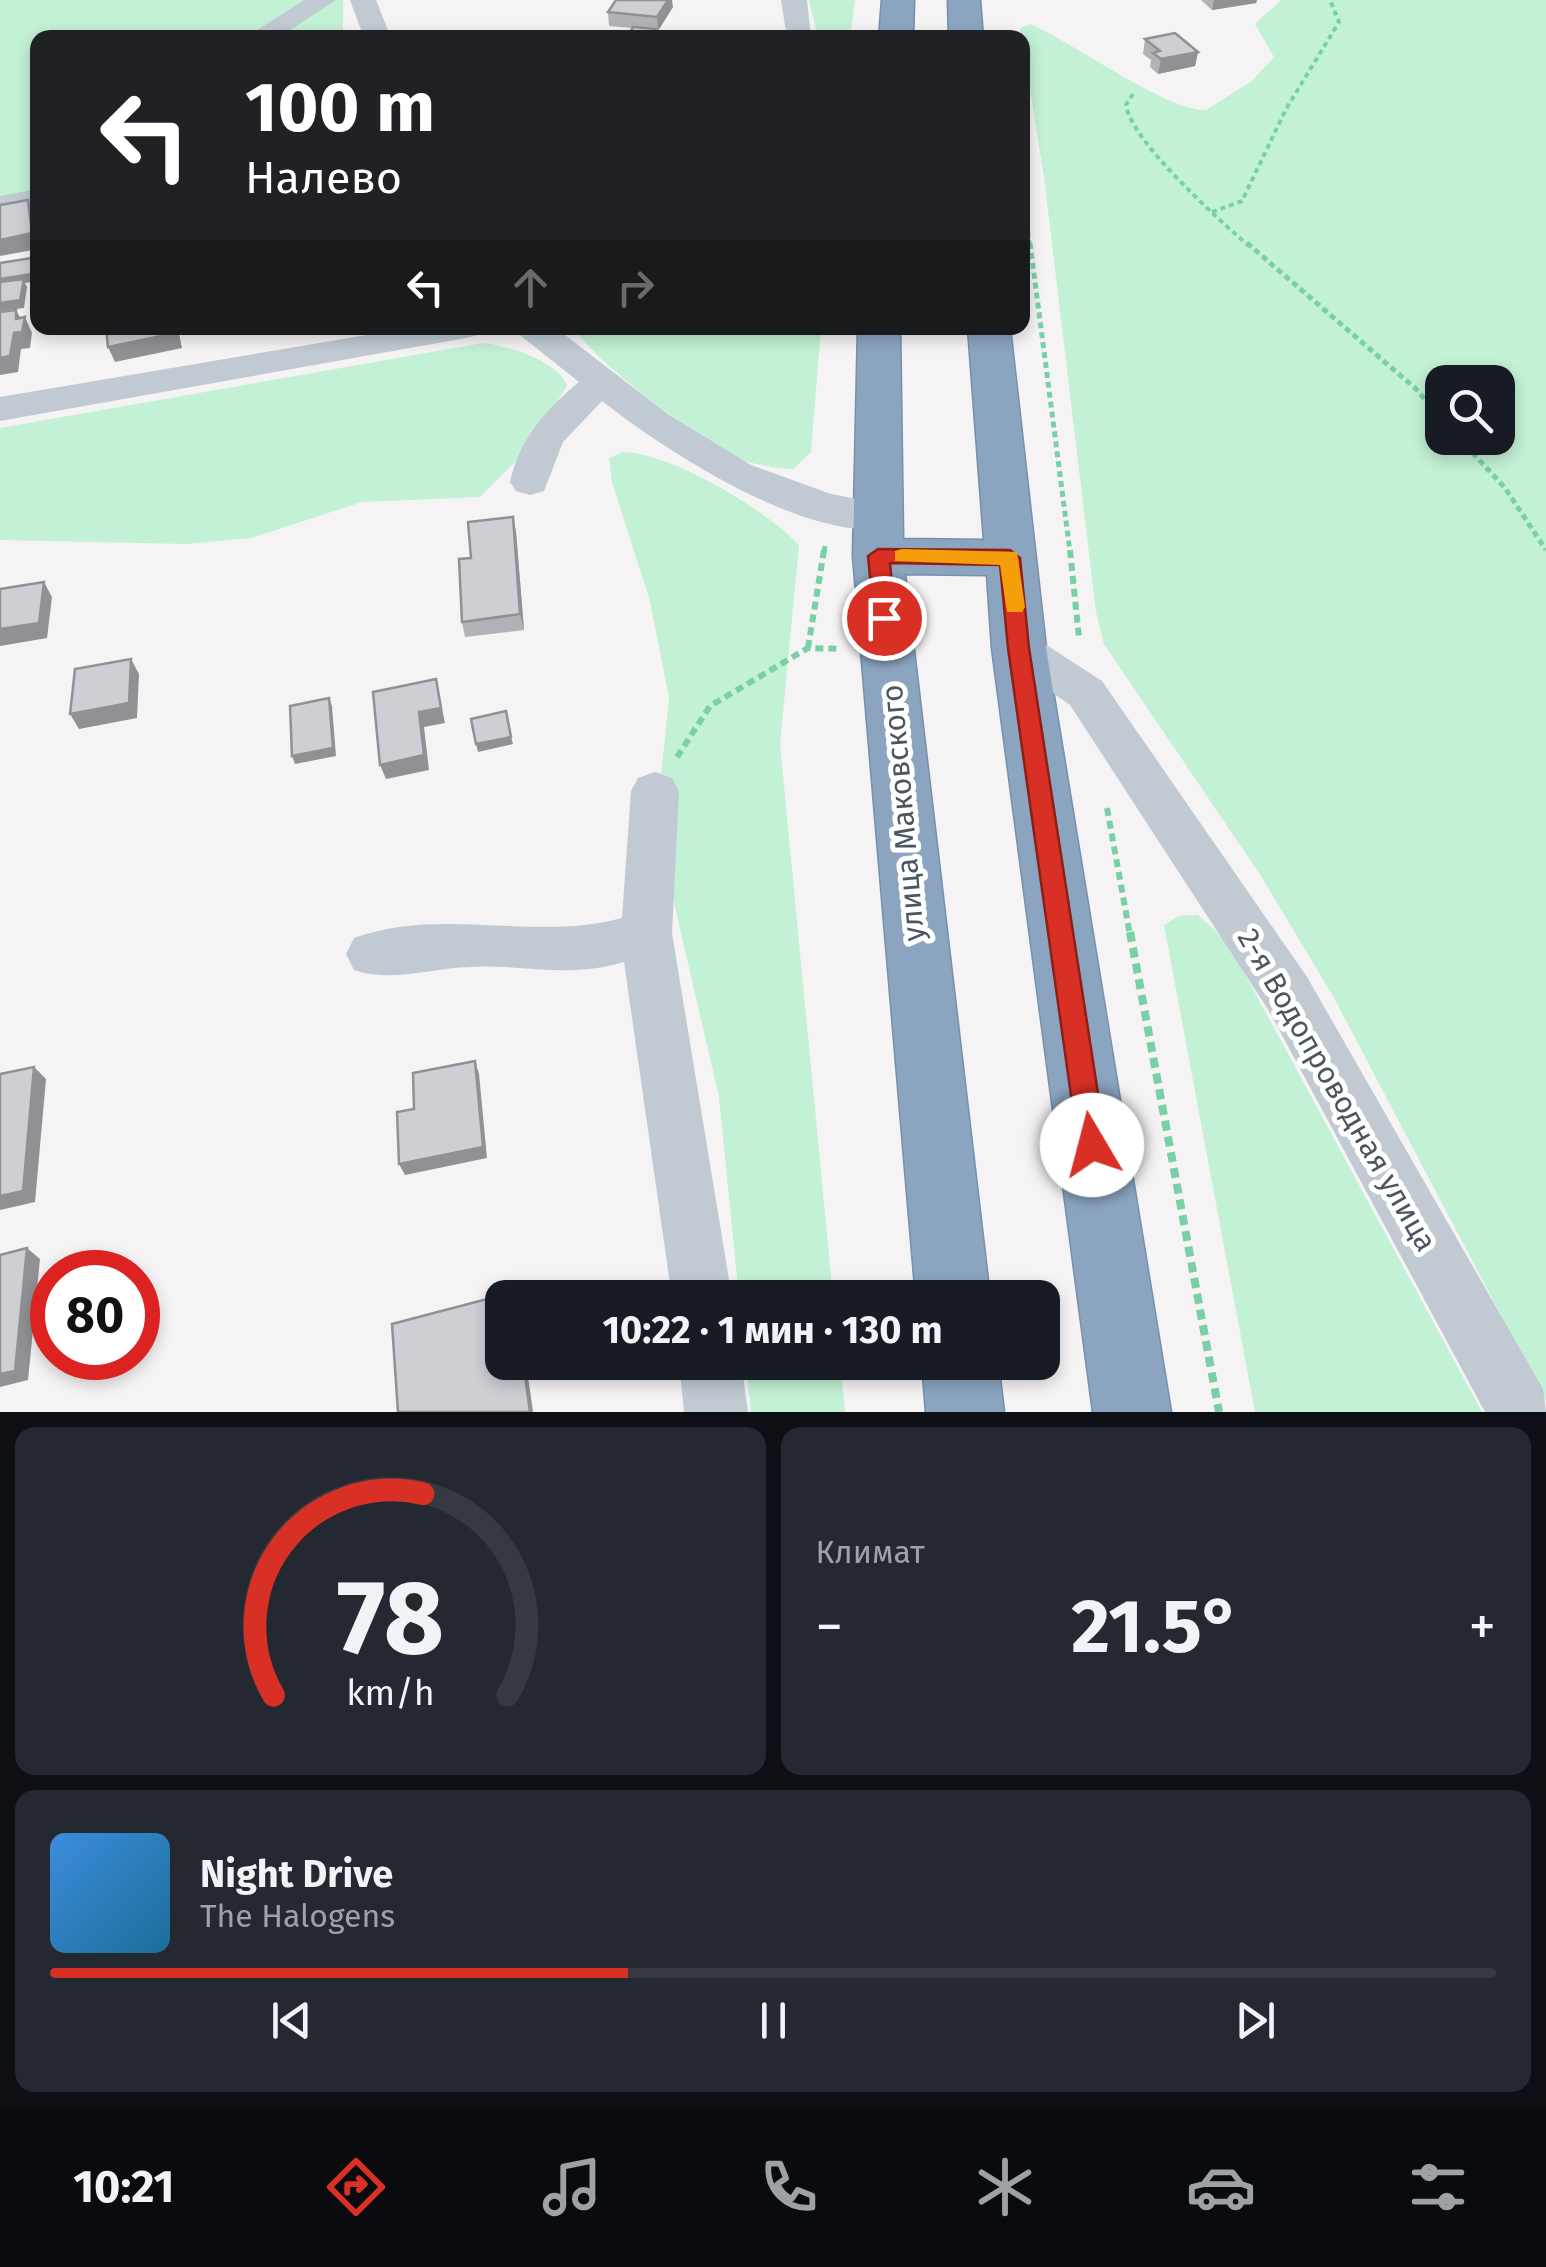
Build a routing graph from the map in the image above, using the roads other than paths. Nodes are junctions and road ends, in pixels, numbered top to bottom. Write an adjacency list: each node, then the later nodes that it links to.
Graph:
1 (323, 0): 6 (street)
2 (362, 0): 7 (street)
3 (794, 0): 8 (street)
4 (898, 0): 9 (highway)
5 (964, 0): 10 (highway)
6 (272, 30)
7 (375, 30)
8 (799, 30)
9 (896, 30)
10 (966, 30)
11 (426, 335): 16 (street)
12 (544, 335): 15 (street)
13 (879, 335): 18 (highway, улица Маковского)
14 (990, 335): 19 (highway)
15 (602, 382): 17 (street); 18 (street)
16 (0, 410)
17 (530, 482)
18 (879, 536): 19 (highway); 25 (highway, улица Маковского)
19 (1010, 558): 20 (highway)
20 (1018, 648): 30 (highway); 31 (street, 2-я Водопроводная улица)
21 (654, 790): 22 (street)
22 (646, 933): 23 (street); 24 (street)
23 (372, 954)
24 (699, 1280)
25 (951, 1280)
26 (712, 1380): 28 (street)
27 (962, 1380): 29 (highway)
28 (716, 1412)
29 (965, 1412)
30 (1132, 1412)
31 (1520, 1412)

